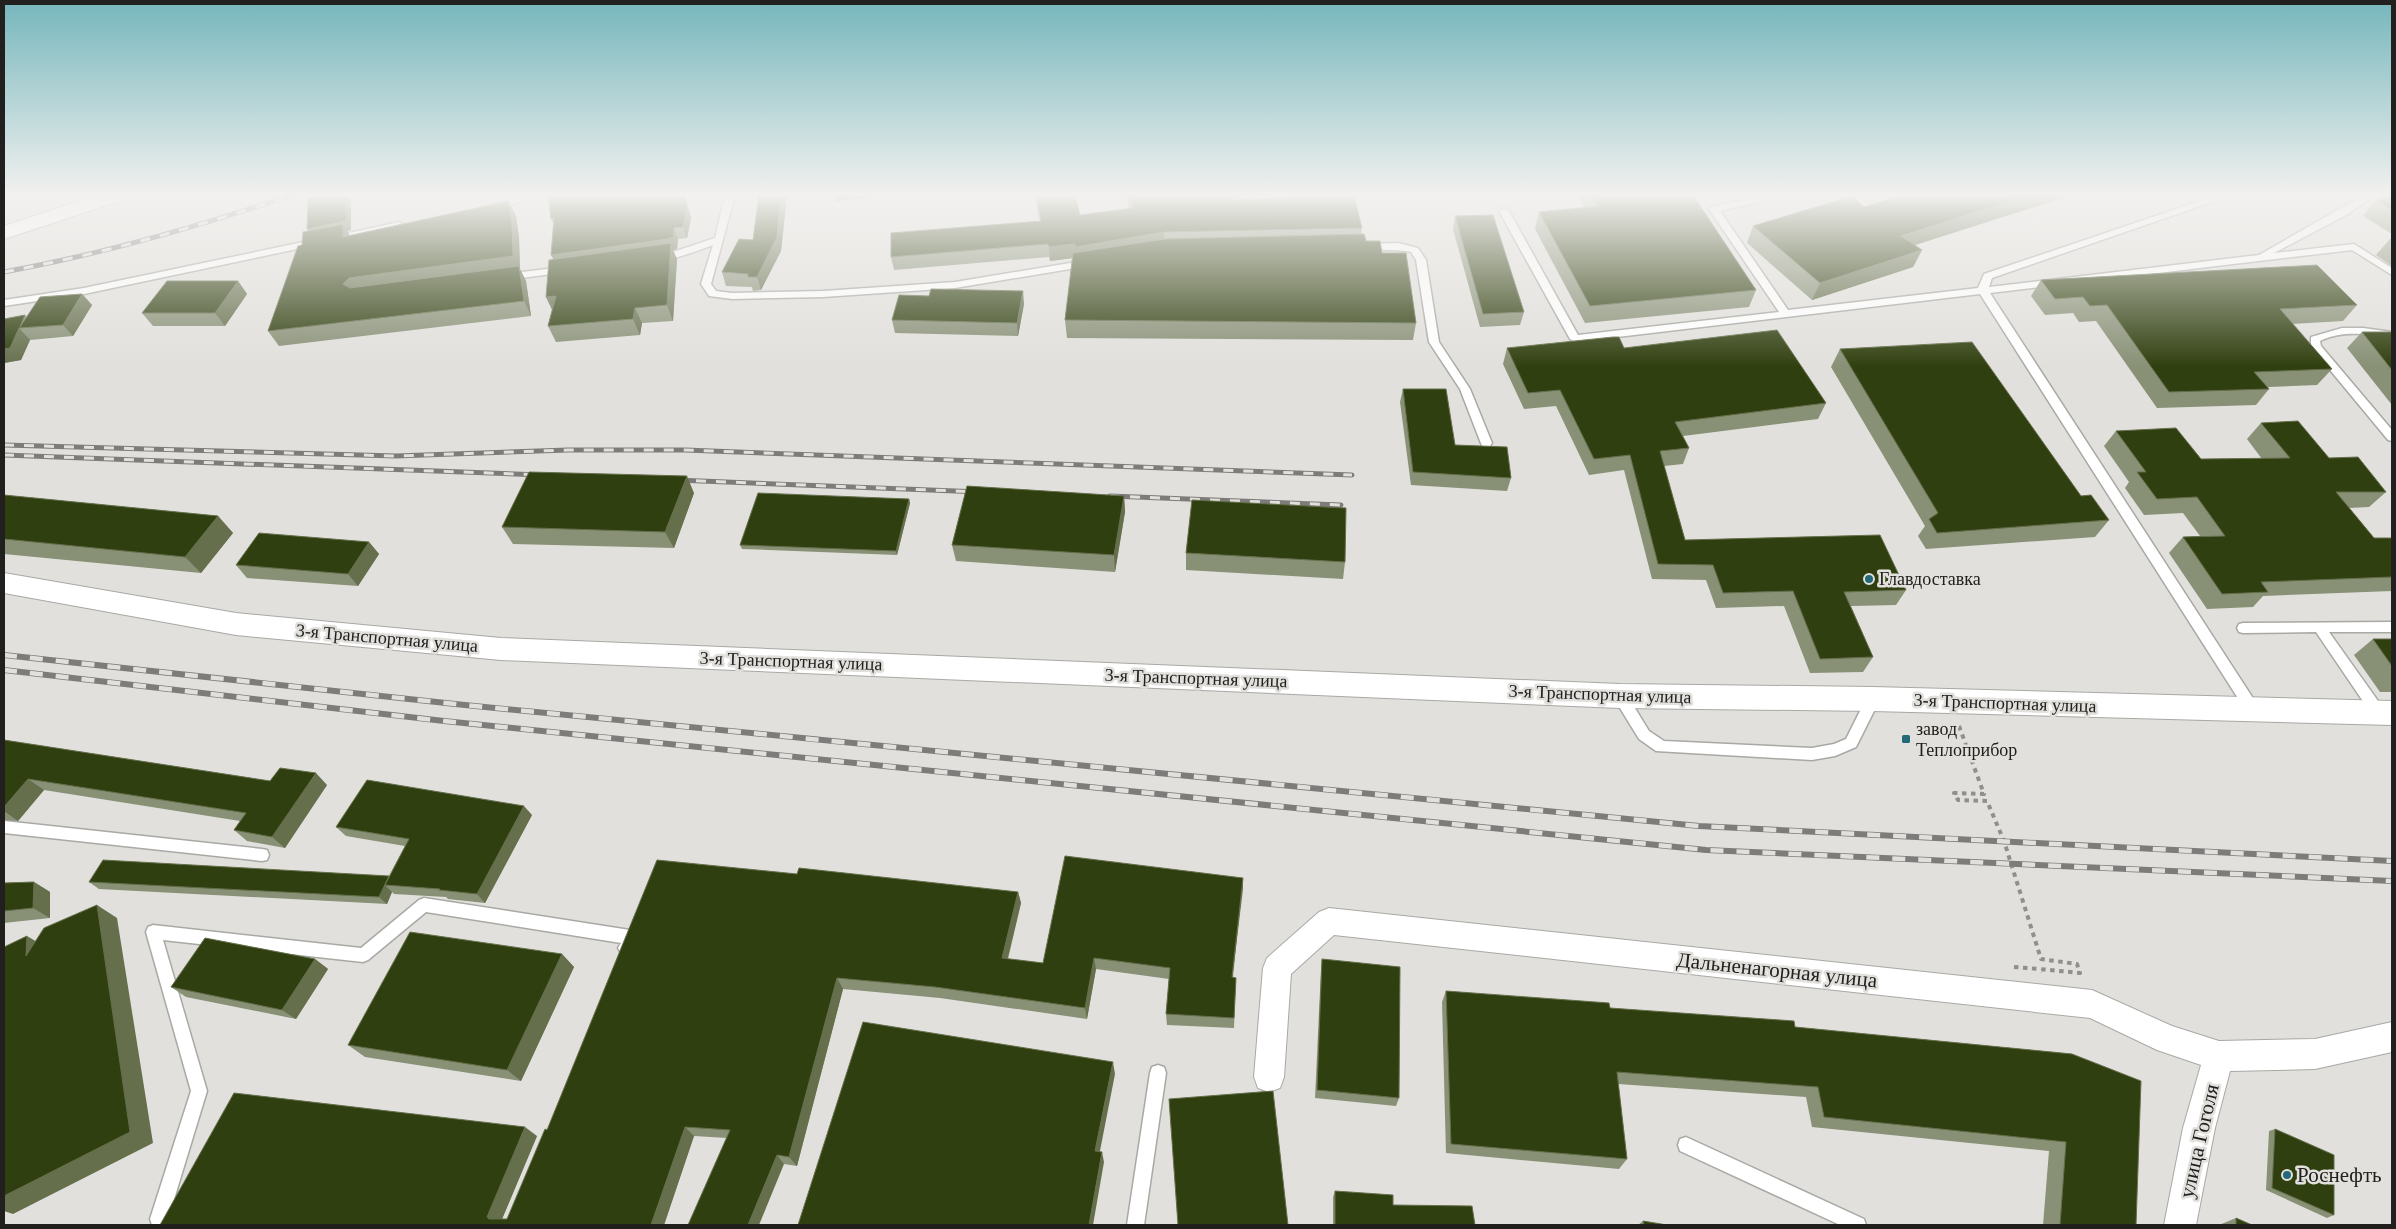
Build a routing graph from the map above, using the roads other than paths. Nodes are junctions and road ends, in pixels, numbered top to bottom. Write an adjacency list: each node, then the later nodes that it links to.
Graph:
1 (270, 252): 18 (lane)
2 (679, 252): 11 (lane)
3 (715, 252): 13 (lane)
4 (1416, 252): 22 (lane)
5 (1527, 252): 19 (lane)
6 (1744, 252): 19 (lane)
7 (2058, 252): 17 (lane)
8 (2269, 252): 12 (lane)
9 (2309, 252): 12 (lane)
10 (2362, 252): 15 (lane)
11 (645, 258)
12 (2261, 258): 17 (lane)
13 (1099, 261)
14 (576, 268): 16 (lane)
15 (2392, 272)
16 (497, 279)
17 (1984, 289): 19 (lane); 29 (lane)
18 (4, 303)
19 (1785, 313)
20 (2392, 335): 21 (lane)
21 (2392, 437)
22 (1486, 443)
23 (4, 584): 27 (street, 3-я Транспортная улица)
24 (2319, 627): 25 (lane); 26 (lane); 30 (lane)
25 (2392, 627)
26 (2243, 628)
27 (1620, 696): 28 (street, 3-я Транспортная улица); 28 (lane)
28 (1873, 699): 29 (street, 3-я Транспортная улица)
29 (2253, 710): 30 (street, 3-я Транспортная улица)
30 (2385, 712)
31 (4, 827): 32 (lane)
32 (262, 855)
33 (619, 964): 39 (lane)
34 (2392, 1037): 35 (street, Дальненагорная улица)
35 (2219, 1056): 37 (street, Дальненагорная улица); 42 (street, улица Гоголя)
36 (1158, 1073): 40 (lane)
37 (1269, 1077)
38 (1686, 1145): 41 (lane)
39 (155, 1223)
40 (1135, 1225)
41 (1858, 1225)
42 (2180, 1225)

